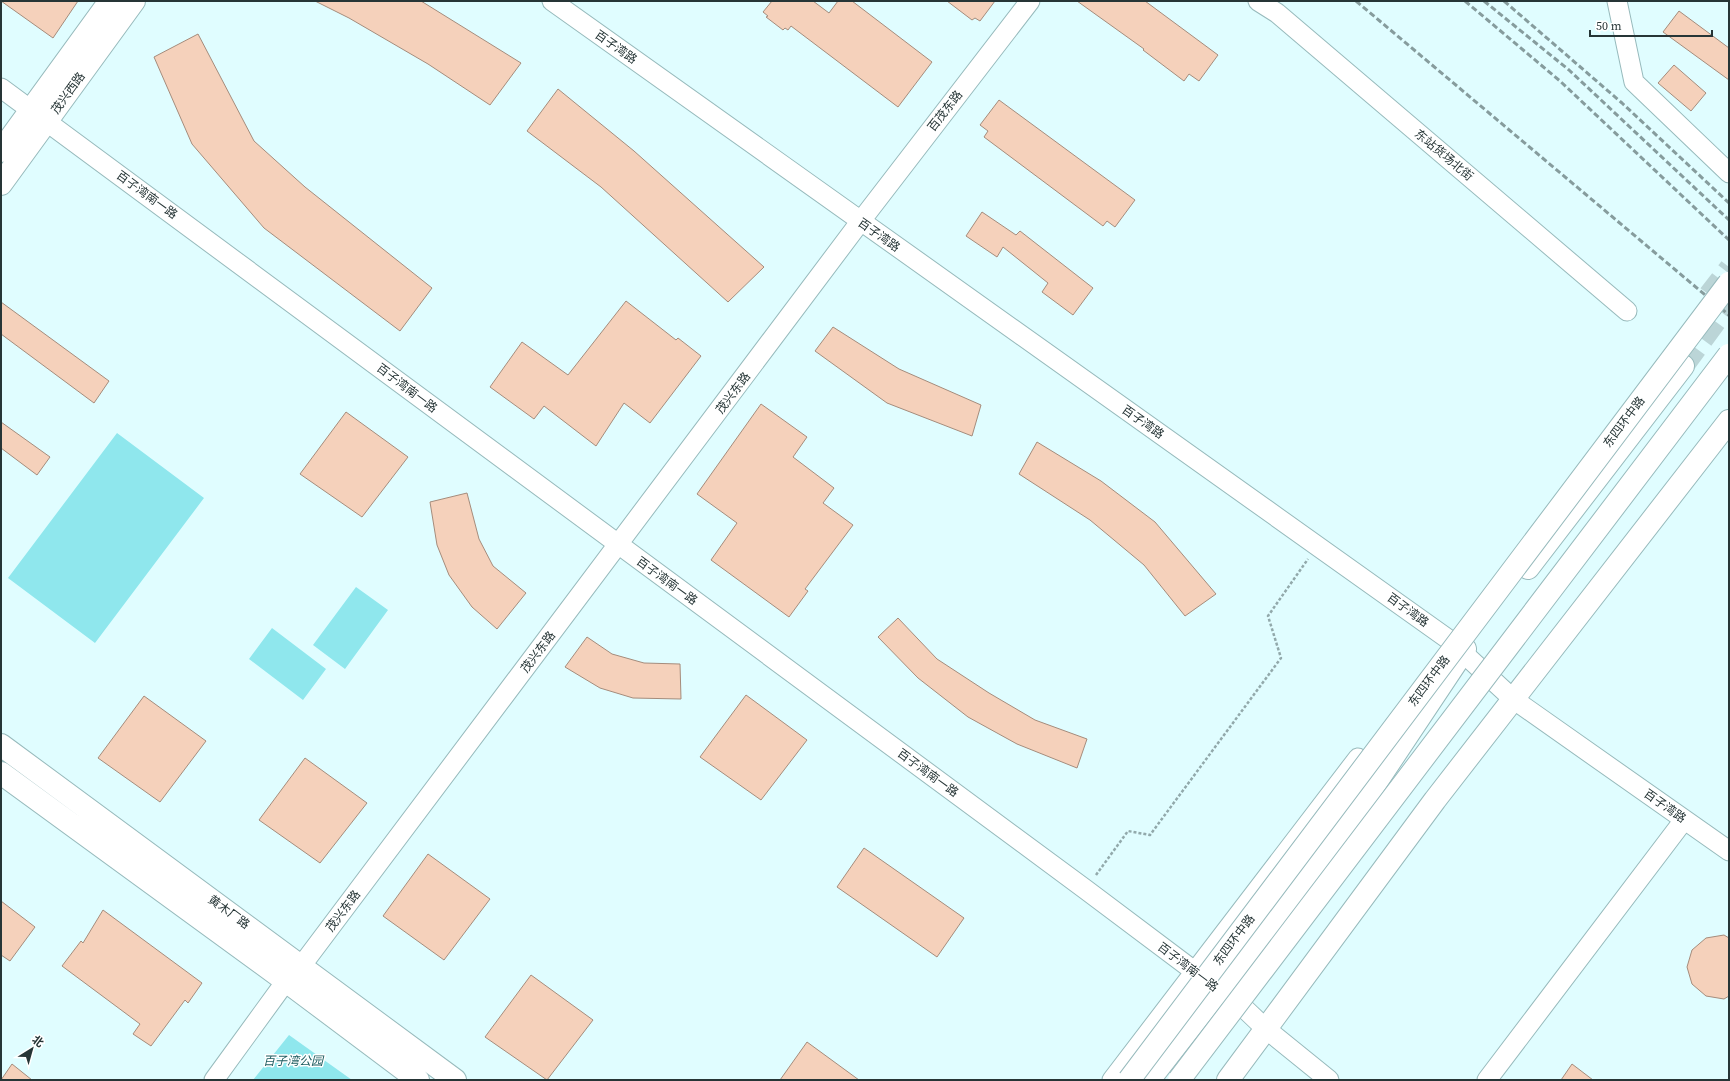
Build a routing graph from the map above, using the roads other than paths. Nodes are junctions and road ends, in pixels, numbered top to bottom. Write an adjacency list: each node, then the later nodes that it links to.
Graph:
1 (110, 1): 8 (main road, 茂兴西路)
2 (134, 1): 8 (main road, 茂兴西路)
3 (552, 1): 12 (street, 百子湾路)
4 (1030, 1): 12 (street, 百茂东路)
5 (1258, 1): 14 (street, 东站货场北街)
6 (1617, 1): 10 (street)
7 (1, 88): 8 (street, 百子湾南一路)
8 (39, 116): 9 (main road, 茂兴西路); 11 (main road, 茂兴西路); 20 (street, 百子湾南一路)
9 (1, 151)
10 (1729, 173)
11 (1, 184)
12 (860, 222): 20 (street, 茂兴东路); 21 (street, 百子湾路)
13 (1729, 283): 38 (main road, 东四环中路, bridge)
14 (1627, 311)
15 (1665, 354): 21 (street, 东四环中路)
16 (1729, 355): 40 (main road, bridge)
17 (1683, 366): 21 (main road, 东四环中路)
18 (1705, 384): 22 (main road)
19 (1729, 420): 23 (main road)
20 (619, 545): 28 (street, 茂兴东路); 29 (street, 百子湾南一路)
21 (1455, 646): 22 (street, 百子湾路); 29 (street, 东四环中路); 31 (main road, 东四环中路)
22 (1494, 681): 23 (street, 百子湾路); 32 (main road)
23 (1513, 699): 26 (street, 百子湾路); 33 (main road)
24 (1, 745): 28 (main road, 黄木厂路)
25 (1, 773): 30 (main road)
26 (1684, 820): 27 (street, 百子湾路); 44 (street)
27 (1729, 851)
28 (302, 966): 30 (street, 茂兴东路); 36 (main road, 黄木厂路)
29 (1195, 971): 31 (street, 百子湾南一路); 37 (street, 东四环中路)
30 (286, 981): 34 (street, 茂兴东路); 35 (main road)
31 (1218, 989): 32 (street, 百子湾南一路); 39 (main road, 东四环中路)
32 (1246, 1010): 33 (street, 百子湾南一路); 41 (main road)
33 (1266, 1029): 42 (main road); 43 (street, 百子湾南一路)
34 (214, 1080)
35 (418, 1080)
36 (455, 1080)
37 (1112, 1080)
38 (1129, 1080)
39 (1149, 1080)
40 (1179, 1080)
41 (1193, 1080)
42 (1228, 1080)
43 (1329, 1080)
44 (1487, 1080)

